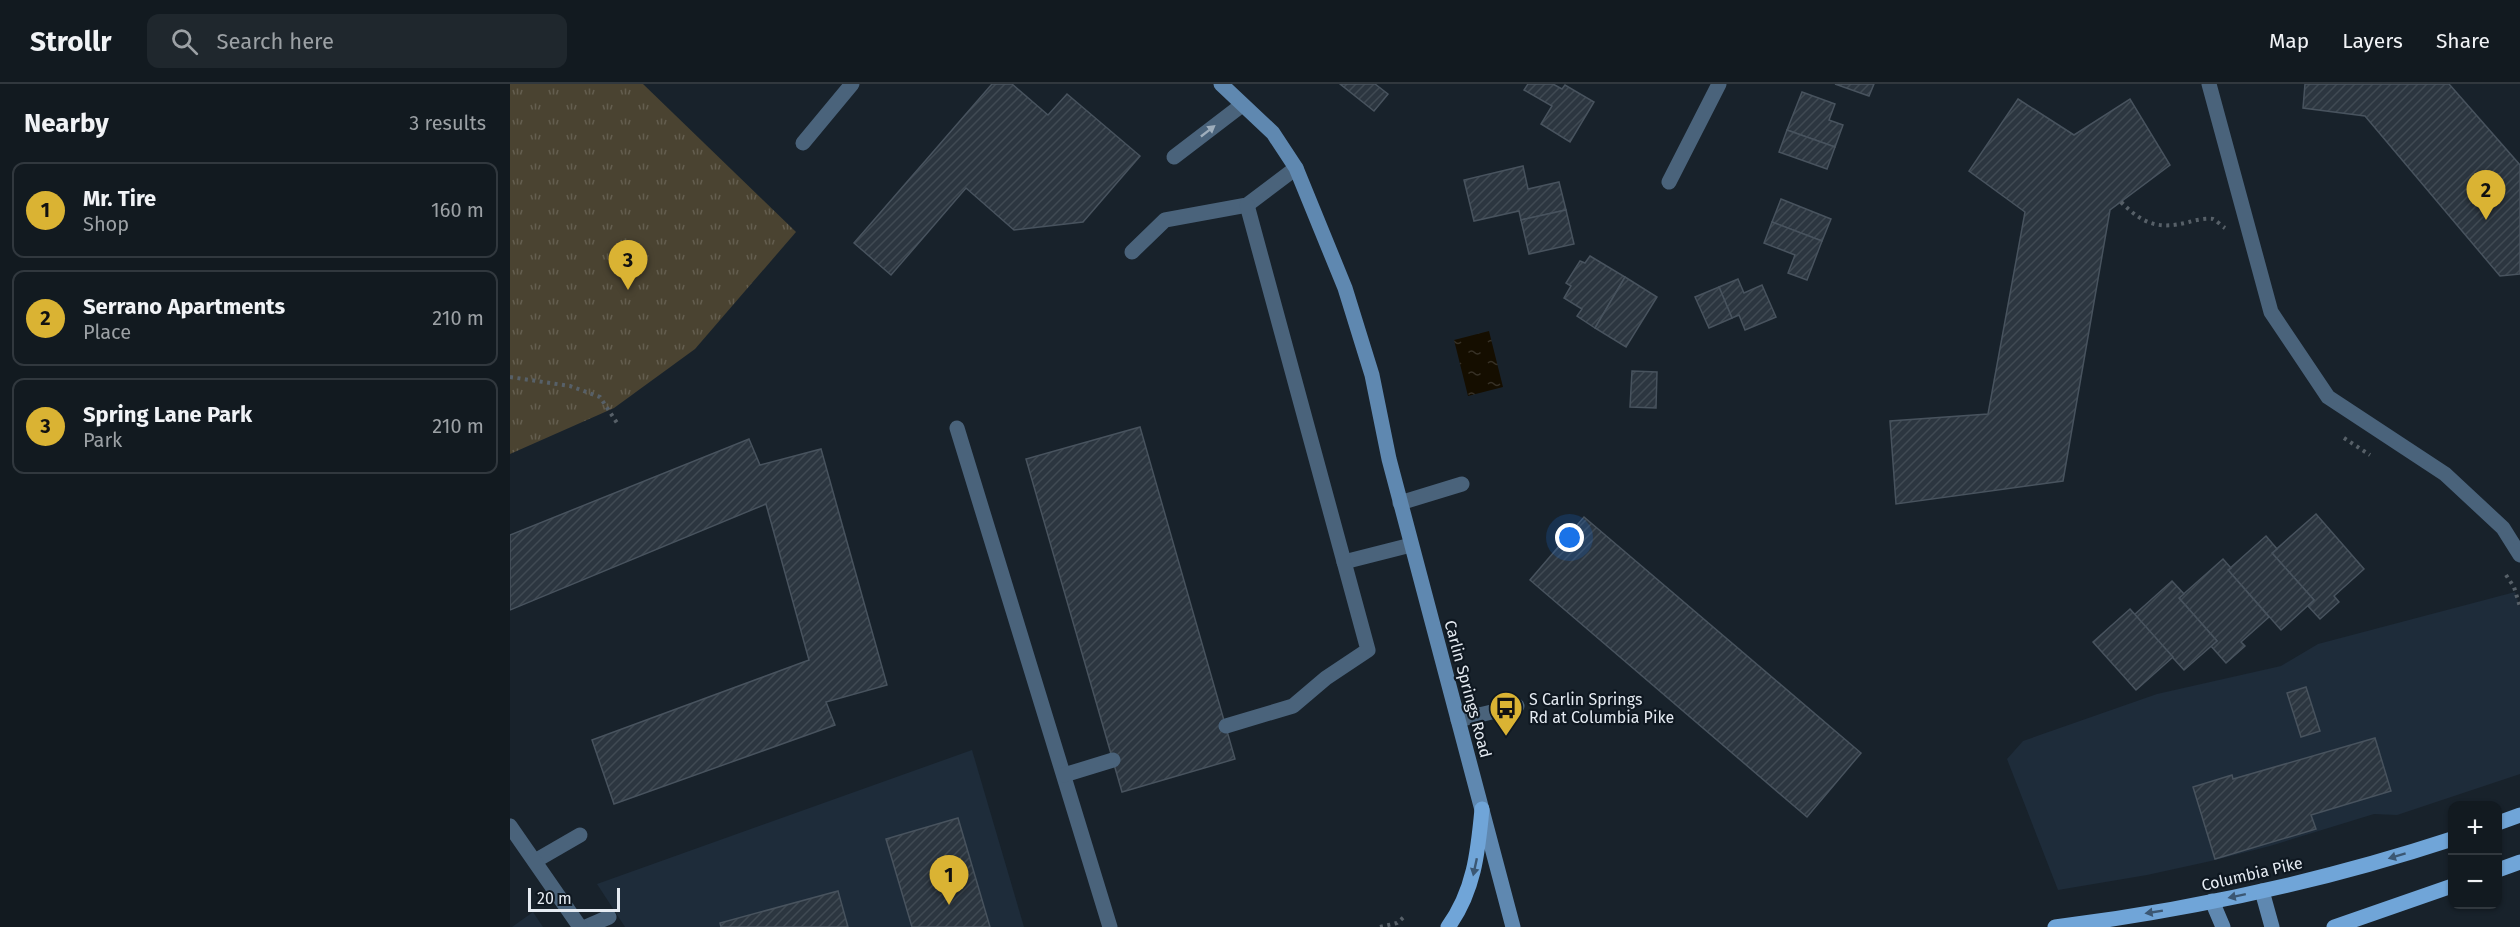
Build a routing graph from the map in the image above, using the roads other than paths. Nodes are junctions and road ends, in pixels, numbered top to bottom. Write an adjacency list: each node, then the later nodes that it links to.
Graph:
1 (852, 84): 6 (street)
2 (1221, 84): 5 (main road, Carlin Springs Road)
3 (1719, 84): 9 (street)
4 (2209, 84): 16 (street)
5 (1242, 105): 7 (street, one-way to 5); 8 (main road, Carlin Springs Road)
6 (803, 143)
7 (1174, 157)
8 (1296, 168): 10 (street); 14 (main road, Carlin Springs Road)
9 (1669, 182)
10 (1247, 205): 11 (street); 17 (street)
11 (1132, 252)
12 (957, 428): 22 (street)
13 (1462, 484): 14 (street)
14 (1400, 503): 15 (main road, Carlin Springs Road)
15 (1412, 544): 17 (street); 19 (main road, Carlin Springs Road)
16 (2520, 555)
17 (1344, 562): 20 (street)
18 (1517, 706): 19 (street)
19 (1458, 720): 23 (main road, Carlin Springs Road)
20 (1226, 726)
21 (1113, 760): 22 (street)
22 (1064, 775): 38 (street)
23 (1482, 809): 39 (main road, one-way to 39); 40 (main road, Carlin Springs Road)
24 (2520, 815): 25 (main road)
25 (2502, 822)
26 (510, 826): 29 (street)
27 (580, 834): 29 (street)
28 (2448, 839): 33 (main road, Columbia Pike, one-way to 33)
29 (535, 861): 36 (street)
30 (2520, 862): 31 (main road)
31 (2502, 869)
32 (2448, 887): 44 (main road)
33 (2262, 891): 34 (main road, Columbia Pike, one-way to 34); 43 (main road)
34 (2212, 901): 41 (main road, Columbia Pike, one-way to 41); 42 (main road)
35 (609, 917): 37 (street)
36 (580, 927)
37 (586, 927)
38 (1110, 927)
39 (1448, 927)
40 (1513, 927)
41 (2055, 927)
42 (2223, 927)
43 (2272, 927)
44 (2334, 927)

